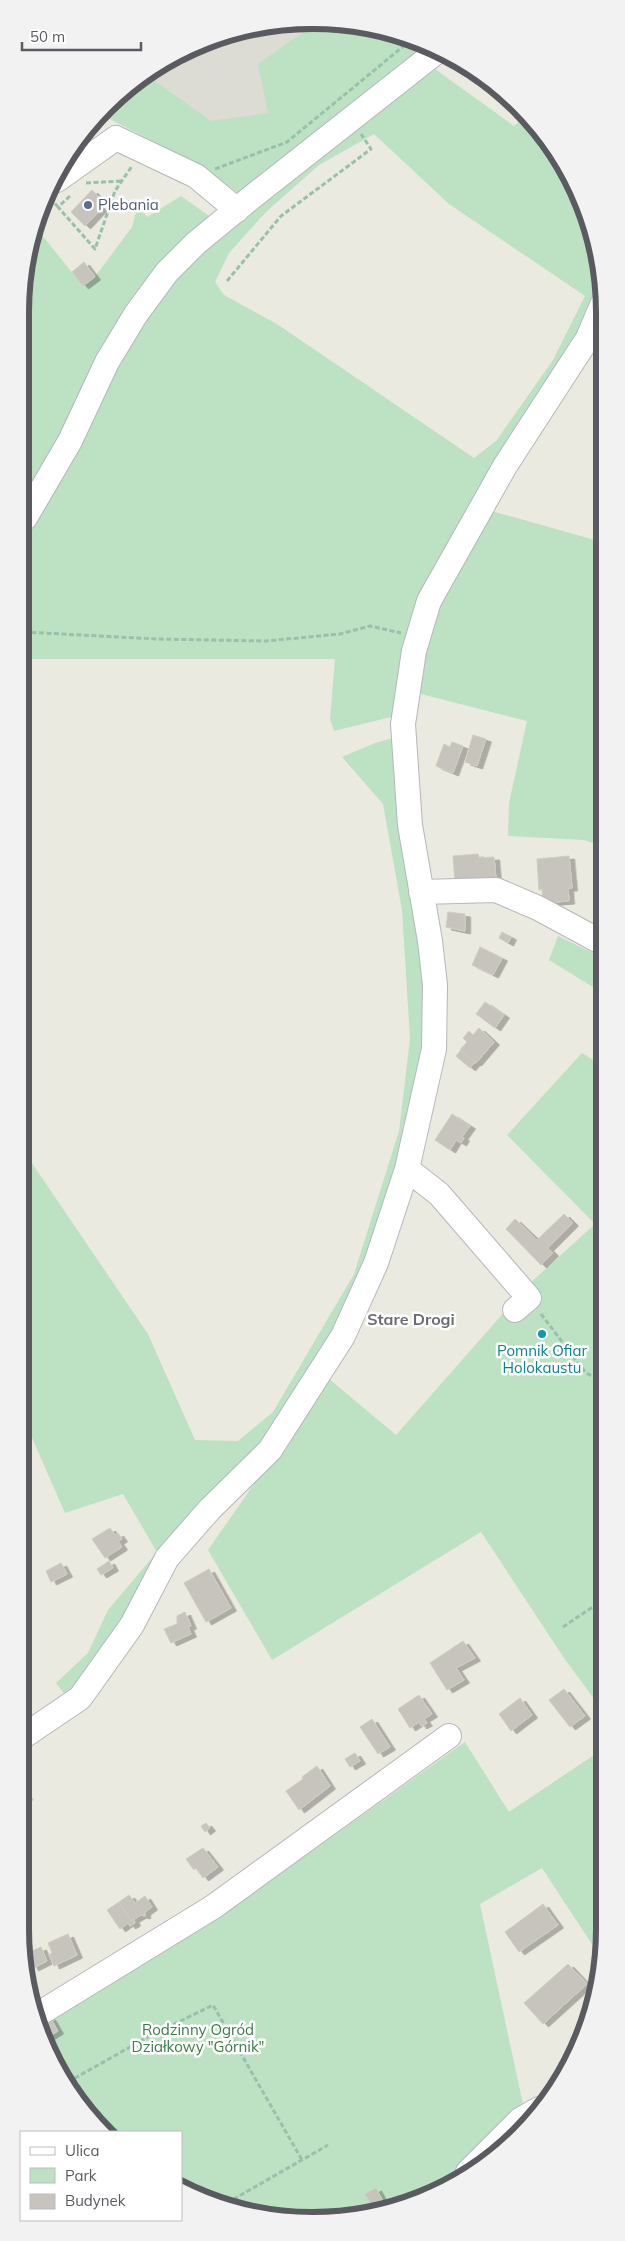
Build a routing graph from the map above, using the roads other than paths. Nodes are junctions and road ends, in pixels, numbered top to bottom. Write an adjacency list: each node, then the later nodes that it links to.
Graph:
1 (432, 55): 3 (street)
2 (64, 188): 3 (street)
3 (237, 210): 5 (street)
4 (596, 319): 6 (street)
5 (29, 511)
6 (421, 892): 7 (street); 8 (street)
7 (596, 939)
8 (407, 1169): 9 (street); 10 (street)
9 (522, 1304)
10 (29, 1733)
11 (449, 1736): 12 (street)
12 (41, 2012)
13 (525, 2117): 14 (street)
14 (490, 2150)

